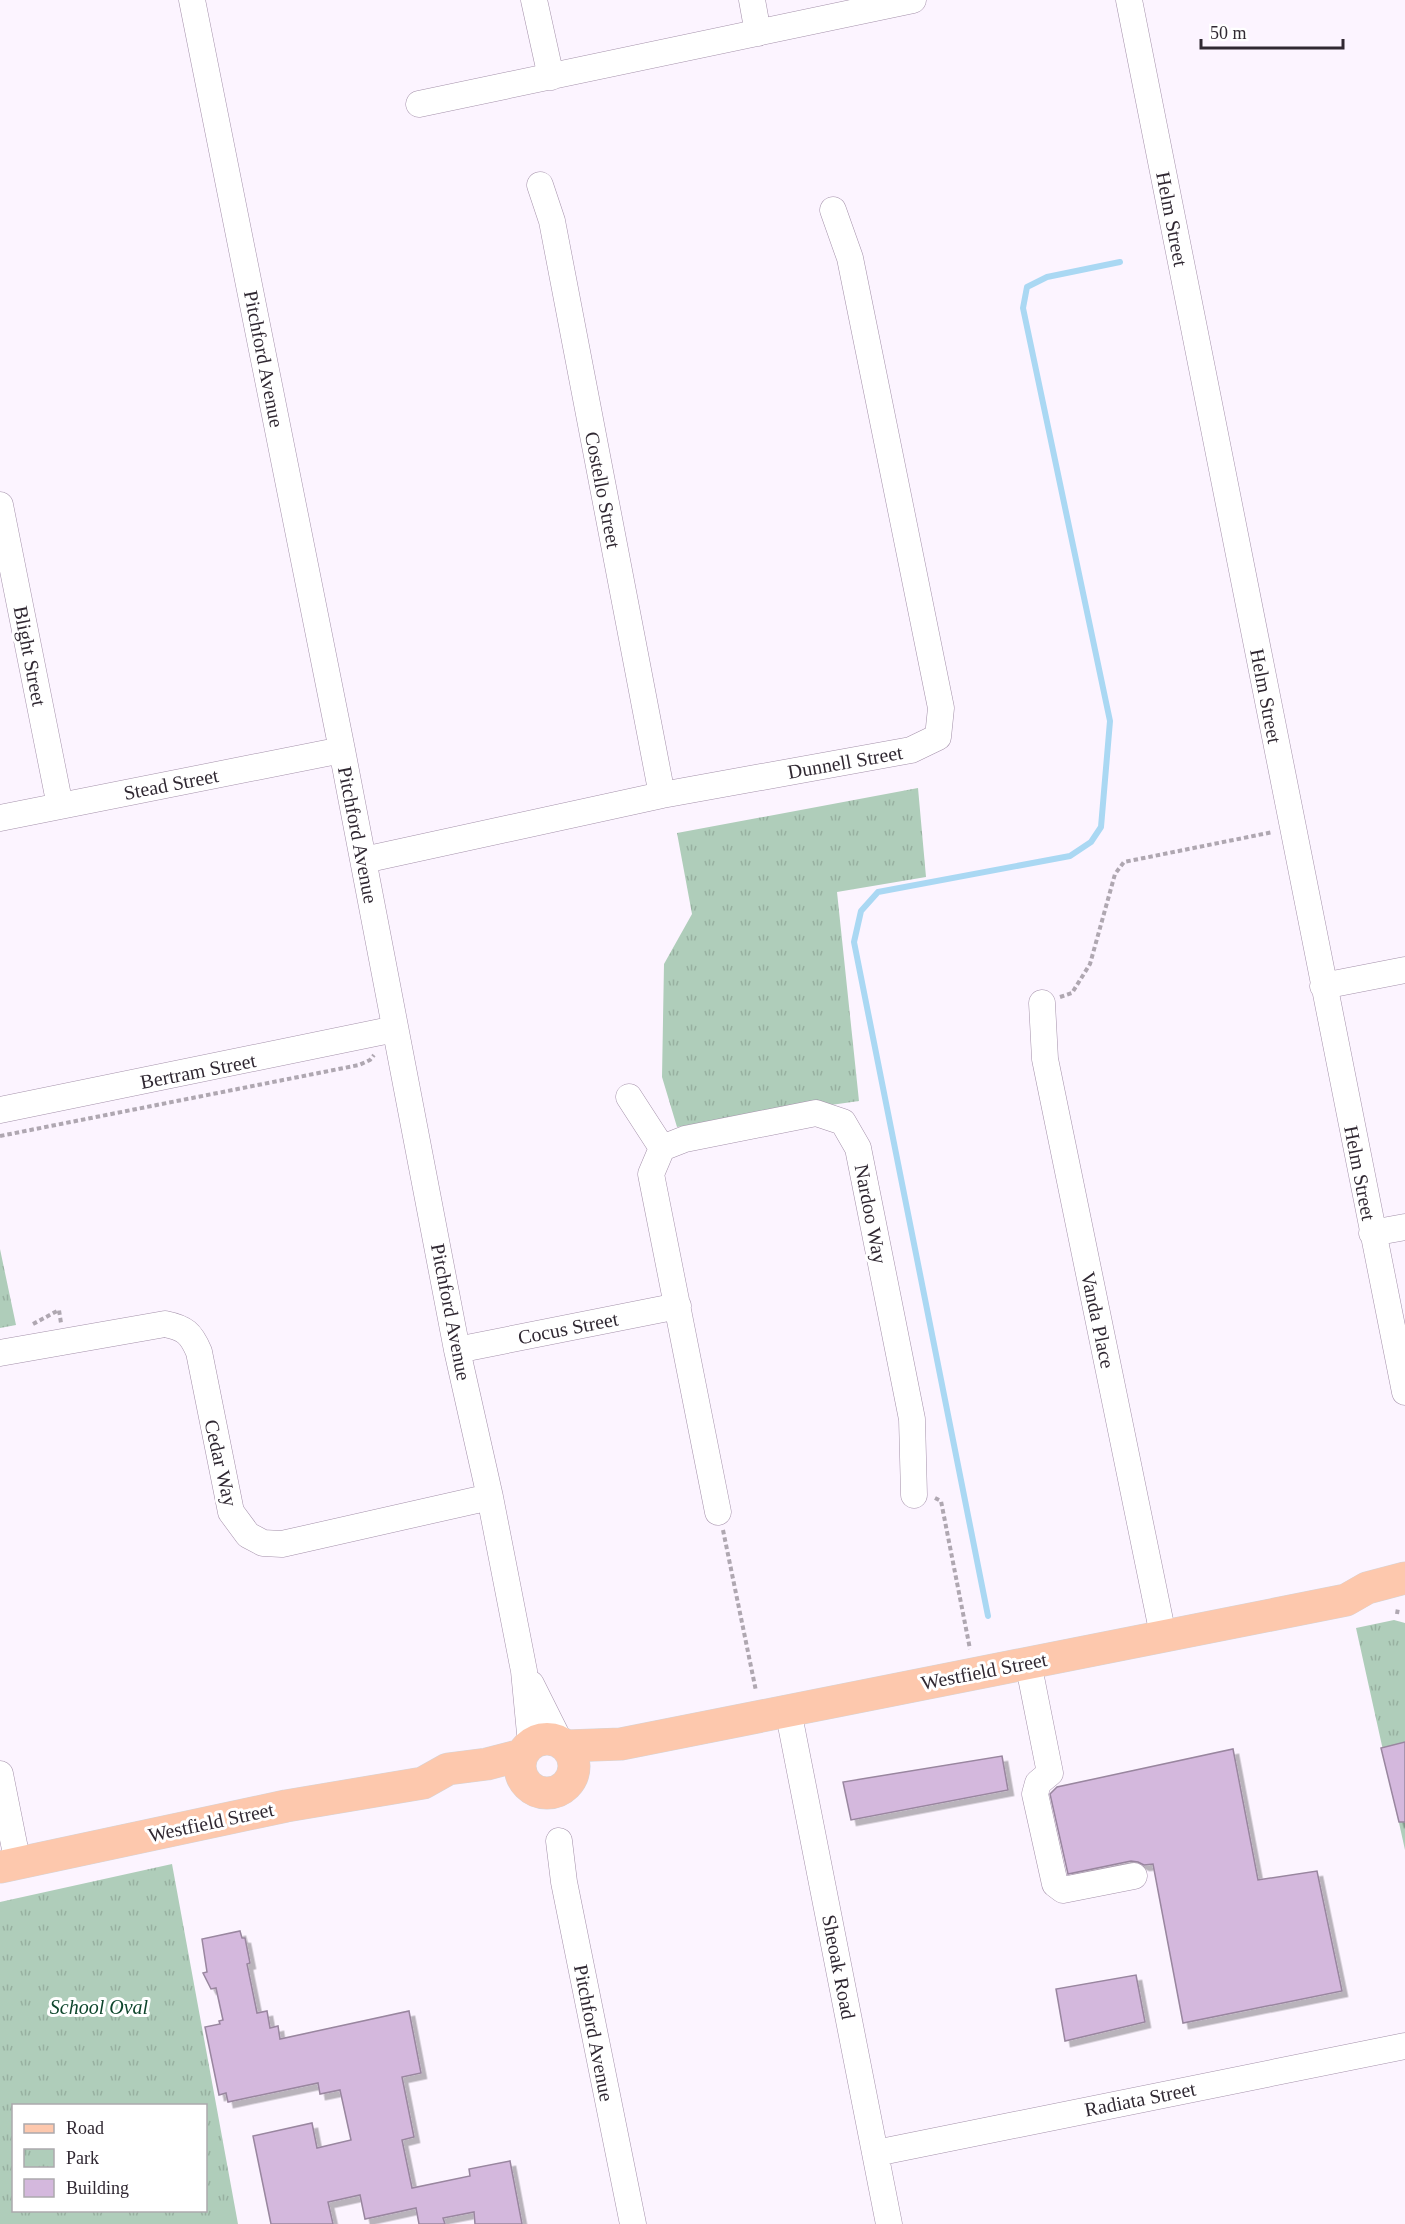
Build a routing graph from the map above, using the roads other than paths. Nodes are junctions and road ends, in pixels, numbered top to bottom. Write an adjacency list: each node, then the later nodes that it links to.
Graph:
1 (192, 0): 12 (street, Pitchford Avenue)
2 (534, 0): 7 (street)
3 (752, 0): 6 (street)
4 (1129, 0): 18 (street, Helm Street)
5 (903, 1): 6 (street)
6 (758, 33): 7 (street)
7 (551, 77): 8 (street)
8 (419, 104)
9 (540, 185): 13 (street, Costello Street)
10 (832, 210): 13 (street, Dunnell Street)
11 (2, 521): 14 (street, Blight Street)
12 (342, 750): 14 (street, Stead Street); 16 (street, Pitchford Avenue)
13 (662, 795): 16 (street, Dunnell Street)
14 (60, 806): 15 (street, Stead Street)
15 (0, 818)
16 (364, 861): 20 (street, Pitchford Avenue)
17 (1405, 970): 18 (street)
18 (1323, 986): 25 (street, Helm Street)
19 (1042, 1004): 36 (street, Vanda Place)
20 (384, 1032): 22 (street, Bertram Street); 27 (street, Pitchford Avenue)
21 (629, 1097): 23 (street)
22 (0, 1110)
23 (662, 1148): 26 (street); 31 (street, Nardoo Way)
24 (1405, 1227): 25 (street)
25 (1372, 1233): 29 (street, Helm Street)
26 (678, 1306): 27 (street, Cocus Street); 32 (street)
27 (458, 1350): 30 (street, Pitchford Avenue)
28 (0, 1353): 30 (street, Cedar Way)
29 (1405, 1392)
30 (490, 1497): 40 (street, Pitchford Avenue)
31 (926, 1497)
32 (718, 1512)
33 (1405, 1578): 34 (main road, Westfield Street)
34 (1346, 1600): 35 (main road, Westfield Street); 36 (main road, Westfield Street)
35 (1400, 1608)
36 (1163, 1635): 37 (main road, Westfield Street)
37 (1028, 1662): 38 (main road, Westfield Street); 45 (street)
38 (789, 1710): 39 (main road, Westfield Street); 47 (street, Sheoak Road)
39 (621, 1744): 40 (main road, Westfield Street); 42 (main road, Westfield Street)
40 (541, 1753): 42 (main road); 42 (main road, Westfield Street); 44 (main road, Westfield Street)
41 (0, 1774): 44 (street)
42 (573, 1776)
43 (559, 1840): 48 (street, Pitchford Avenue)
44 (9, 1866)
45 (1134, 1876)
46 (1405, 2046): 47 (street, Radiata Street)
47 (876, 2153): 49 (street, Sheoak Road)
48 (633, 2224)
49 (889, 2224)

